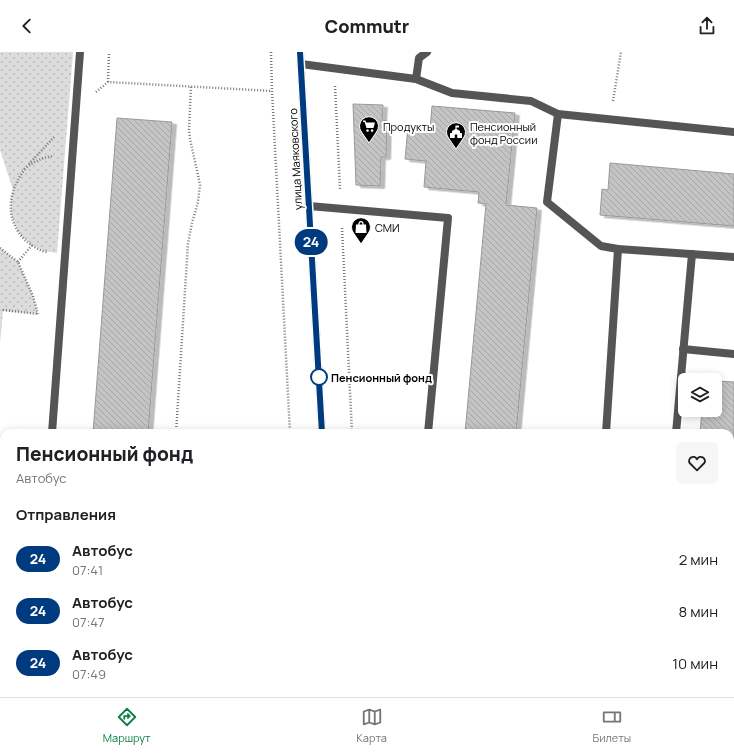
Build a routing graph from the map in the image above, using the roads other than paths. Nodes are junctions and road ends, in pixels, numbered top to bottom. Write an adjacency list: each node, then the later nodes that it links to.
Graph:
1 (80, 52): 14 (lane)
2 (300, 52): 4 (street, улица Маяковского)
3 (427, 52): 5 (lane)
4 (301, 64): 5 (lane); 8 (street, улица Маяковского)
5 (416, 79): 6 (lane)
6 (558, 114): 7 (lane); 9 (lane)
7 (734, 132)
8 (309, 206): 15 (street, улица Маяковского); 16 (lane)
9 (618, 249): 10 (lane); 17 (lane)
10 (692, 254): 11 (lane); 12 (lane)
11 (734, 257)
12 (684, 349): 13 (lane); 18 (lane)
13 (734, 354)
14 (52, 429)
15 (322, 429)
16 (428, 429)
17 (606, 429)
18 (676, 429)

